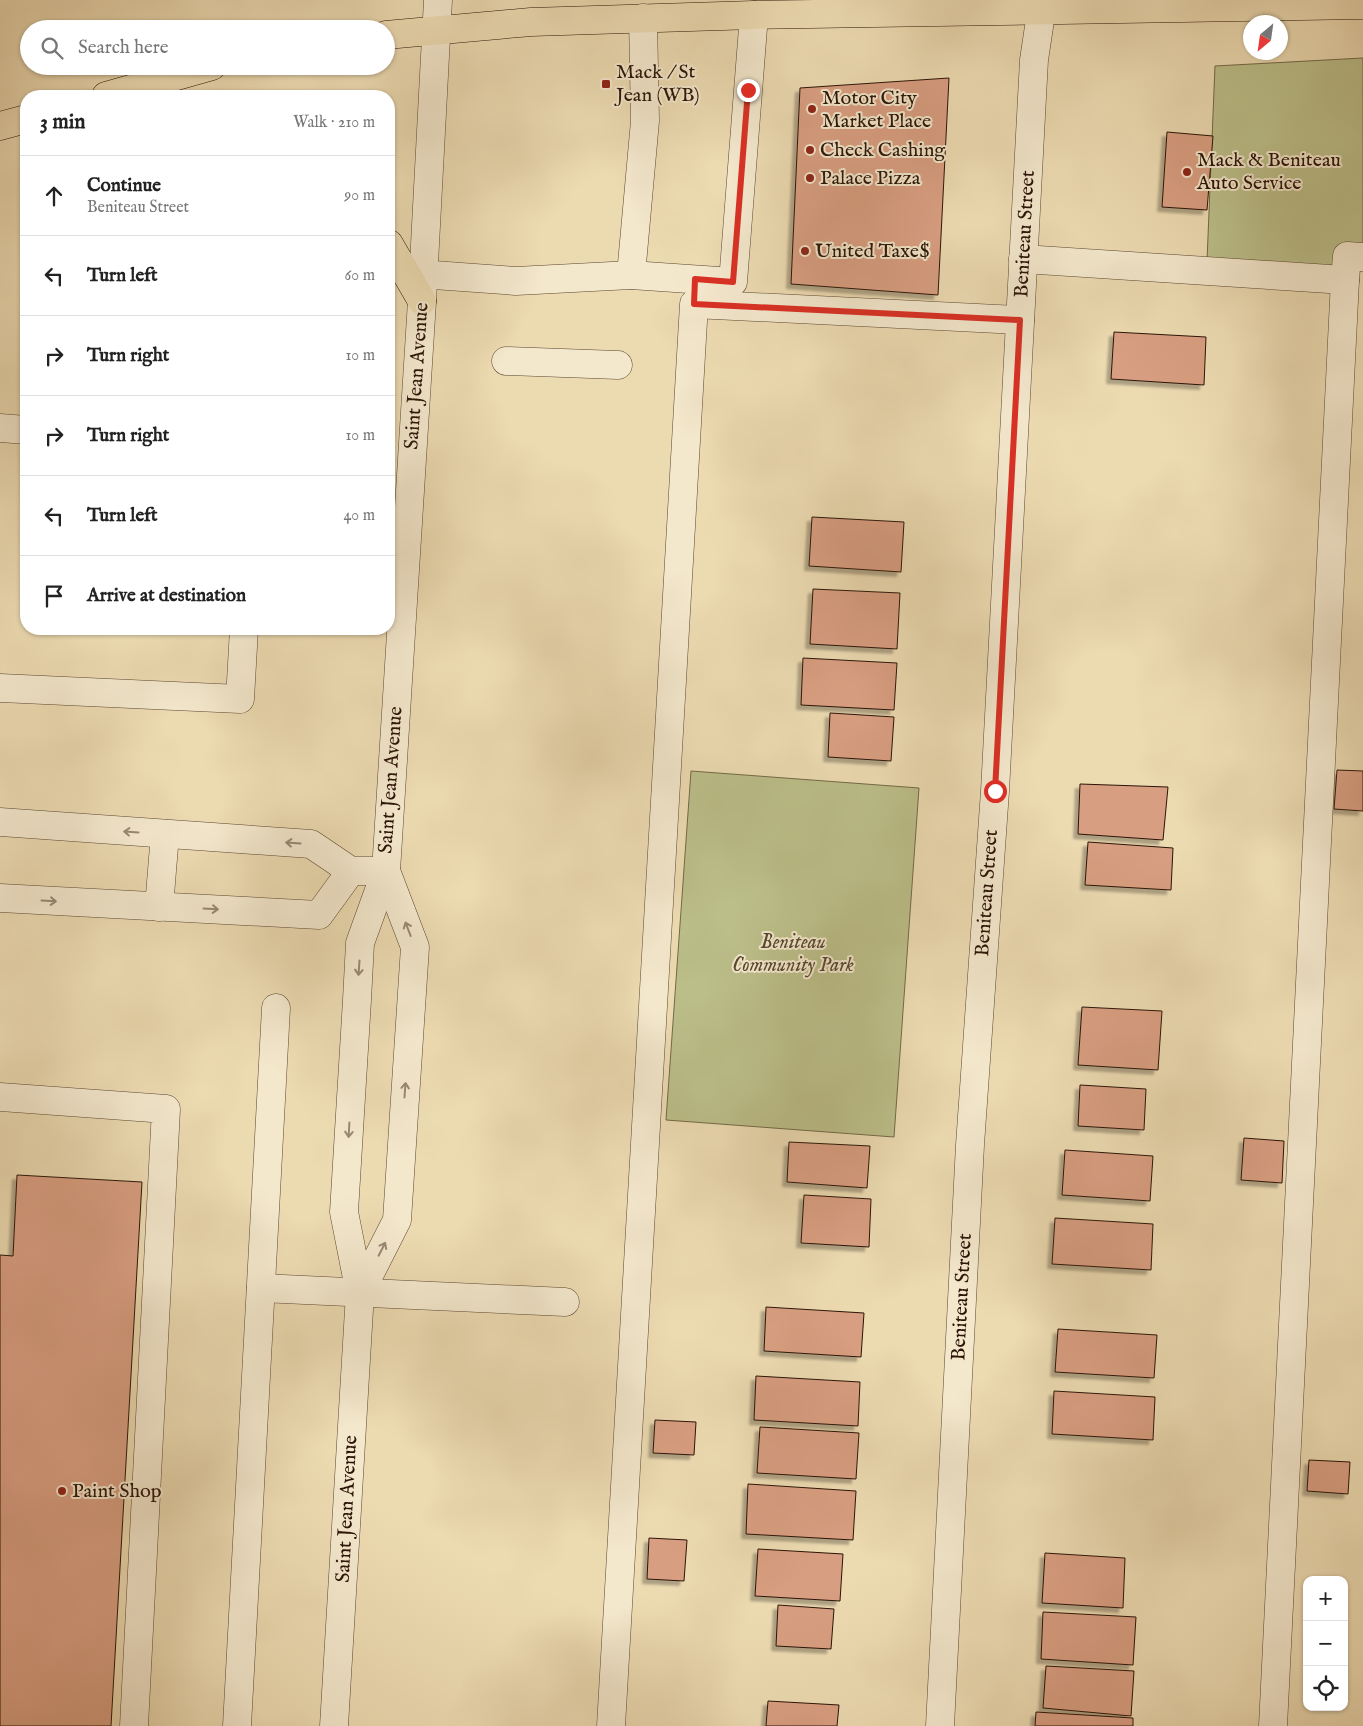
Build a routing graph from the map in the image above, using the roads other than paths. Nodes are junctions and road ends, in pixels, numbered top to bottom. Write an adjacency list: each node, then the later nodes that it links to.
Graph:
1 (438, 0): 6 (street, Saint Jean Avenue)
2 (1043, 5): 3 (main road); 4 (main road); 14 (street, Beniteau Street)
3 (1363, 5)
4 (754, 14): 5 (main road); 18 (street)
5 (642, 18): 6 (main road); 15 (street)
6 (437, 31): 7 (main road); 17 (street, Saint Jean Avenue)
7 (395, 34)
8 (182, 75): 9 (main road)
9 (133, 90)
10 (20, 121): 11 (main road)
11 (0, 126)
12 (395, 252): 17 (main road)
13 (1363, 257): 16 (street)
14 (1023, 259): 16 (street); 19 (street, Beniteau Street)
15 (631, 275): 17 (street); 18 (street)
16 (1344, 280): 42 (street)
17 (417, 283): 29 (street, Saint Jean Avenue)
18 (695, 292): 19 (street); 40 (street)
19 (1020, 320): 41 (street, Beniteau Street)
20 (506, 361): 21 (street)
21 (618, 365)
22 (0, 428): 23 (street)
23 (20, 430)
24 (244, 635): 25 (street)
25 (0, 688)
26 (0, 822): 27 (street, one-way to 26)
27 (165, 834): 28 (street, one-way to 27); 31 (street)
28 (351, 871): 29 (street); 31 (street, one-way to 28)
29 (386, 871): 35 (street, one-way to 35); 35 (street, one-way to 29)
30 (0, 898): 31 (street, one-way to 31)
31 (159, 907)
32 (276, 1008): 34 (street)
33 (0, 1096): 37 (street)
34 (261, 1288): 35 (street); 38 (street)
35 (360, 1293): 36 (street); 39 (street, Saint Jean Avenue)
36 (565, 1302)
37 (134, 1726)
38 (237, 1726)
39 (334, 1726)
40 (610, 1726)
41 (940, 1726)
42 (1273, 1726)

